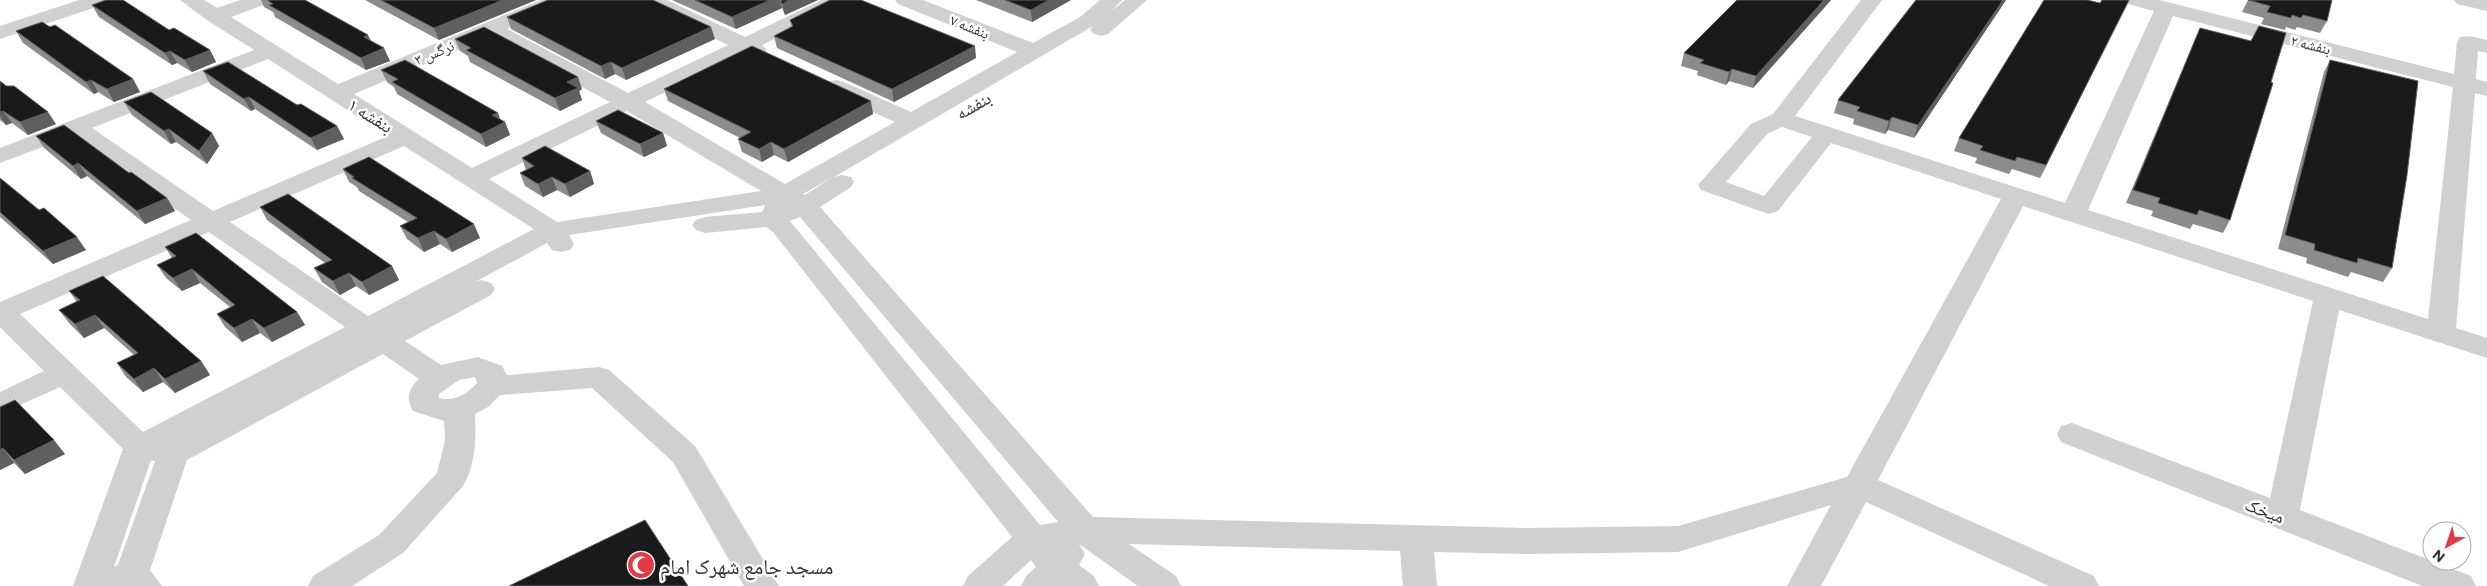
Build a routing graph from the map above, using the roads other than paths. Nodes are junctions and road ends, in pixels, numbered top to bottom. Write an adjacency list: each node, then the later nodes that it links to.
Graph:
1 (99, 0): 20 (street)
2 (190, 0): 18 (street, بنفشه ۱)
3 (259, 0): 18 (street)
4 (559, 0): 19 (street, نرگس ۳)
5 (651, 0): 21 (street)
6 (838, 0): 21 (street)
7 (905, 0): 17 (street, بنفشه ۷)
8 (956, 0): 17 (street)
9 (1112, 0): 24 (street, بنفشه)
10 (1137, 0): 38 (street, بنفشه)
11 (1872, 0): 30 (street)
12 (2134, 0): 15 (street, بنفشه ۲)
13 (2464, 0): 14 (street)
14 (2487, 5)
15 (2166, 8): 16 (street, بنفشه ۲); 39 (street)
16 (2202, 8): 27 (street, بنفشه ۲)
17 (934, 11): 24 (street, بنفشه ۷)
18 (214, 16): 23 (street, بنفشه ۱)
19 (490, 29): 28 (street, نرگس ۳); 29 (street)
20 (0, 33)
21 (746, 45): 25 (street); 29 (street)
22 (2487, 47): 27 (street)
23 (270, 51): 28 (street, بنفشه ۱); 32 (street)
24 (1034, 51): 31 (street, بنفشه)
25 (772, 57)
26 (816, 77): 31 (street)
27 (2476, 86): 44 (street)
28 (337, 93): 34 (street, بنفشه ۱)
29 (628, 102): 36 (street); 38 (street)
30 (1780, 119): 33 (street); 33 (street)
31 (912, 121): 38 (street, بنفشه)
32 (74, 127): 35 (street); 40 (street)
33 (1826, 134): 37 (street)
34 (405, 137): 36 (street, بنفشه ۱); 40 (street)
35 (0, 156)
36 (471, 178): 41 (street, بنفشه ۱)
37 (2016, 195): 39 (street); 57 (street)
38 (786, 206): 41 (street); 46 (street); 48 (street)
39 (2073, 214): 42 (street)
40 (211, 221): 43 (street); 45 (street)
41 (558, 238): 45 (street)
42 (2328, 296): 44 (street); 58 (street)
43 (1, 311): 49 (street)
44 (2441, 333): 47 (street)
45 (374, 335): 50 (street); 55 (street); 56 (street)
46 (921, 339): 48 (street); 59 (street)
47 (2487, 348)
48 (884, 354): 61 (street)
49 (64, 373): 52 (street); 55 (street)
50 (437, 377): 51 (street); 53 (street)
51 (492, 386): 53 (street); 66 (street)
52 (0, 404)
53 (459, 409): 65 (street)
54 (2072, 434): 58 (street, میخک)
55 (140, 447): 56 (street); 64 (street)
56 (174, 453): 63 (street)
57 (1859, 486): 60 (street); 70 (street); 71 (street)
58 (2282, 517): 72 (street, میخک)
59 (1084, 530): 60 (street); 61 (street); 62 (street); 68 (street)
60 (1416, 538): 69 (street)
61 (1032, 539): 62 (street); 67 (street)
62 (1059, 580)
63 (129, 582)
64 (90, 586)
65 (324, 586)
66 (762, 586)
67 (980, 586)
68 (1164, 586)
69 (1420, 586)
70 (1804, 586)
71 (2082, 586)
72 (2459, 586)

